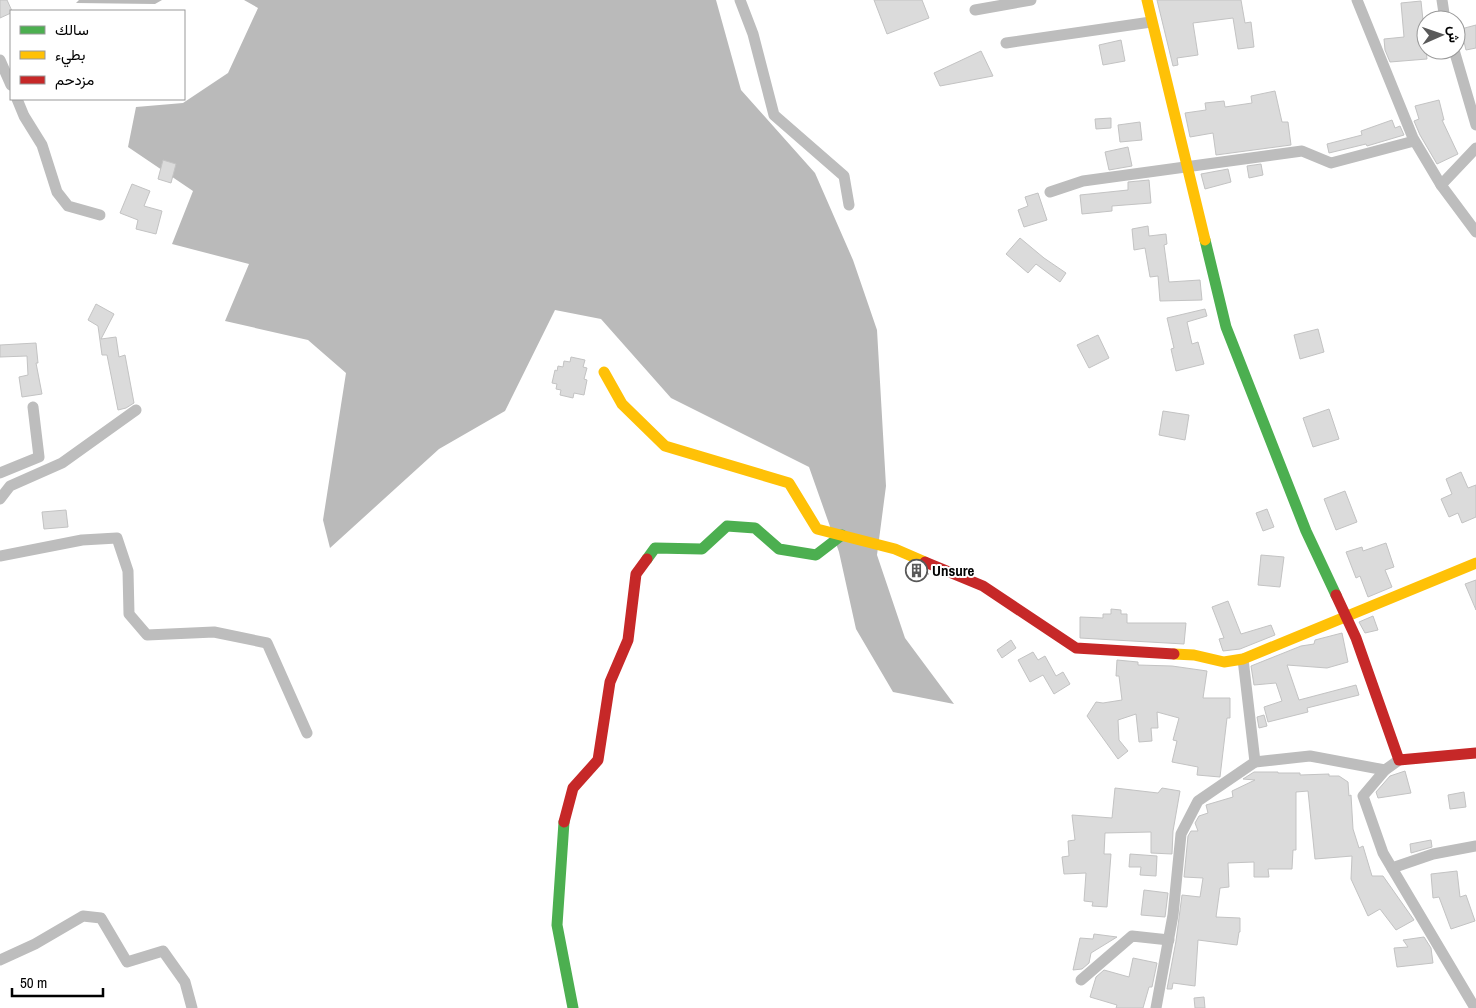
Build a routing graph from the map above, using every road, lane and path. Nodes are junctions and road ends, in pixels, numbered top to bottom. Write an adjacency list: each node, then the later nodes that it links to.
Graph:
1 (740, 0): 18 (street)
2 (1031, 0): 5 (street)
3 (1147, 0): 6 (street)
4 (1356, 0): 13 (street)
5 (976, 10)
6 (1151, 22): 7 (street); 15 (street)
7 (1006, 43)
8 (0, 60): 10 (street)
9 (1457, 60): 12 (street)
10 (10, 83)
11 (17, 100): 19 (street)
12 (1476, 125)
13 (1414, 141): 15 (street); 16 (street)
14 (1476, 148): 16 (street)
15 (1187, 167): 17 (street); 29 (street)
16 (1441, 185): 20 (street)
17 (1050, 192)
18 (849, 205)
19 (100, 215)
20 (1476, 232)
21 (604, 372): 26 (street)
22 (33, 407): 24 (street)
23 (136, 410): 25 (street)
24 (0, 473)
25 (0, 499)
26 (842, 535): 30 (street); 42 (street)
27 (0, 556): 31 (street)
28 (1476, 564): 29 (street)
29 (1346, 617): 30 (street); 33 (street)
30 (1243, 659): 34 (street)
31 (307, 733)
32 (1476, 753): 33 (street)
33 (1399, 760): 35 (street)
34 (1255, 762): 35 (street); 38 (street)
35 (1386, 770): 37 (street)
36 (1476, 846): 37 (street)
37 (1392, 868): 44 (street)
38 (1169, 940): 40 (street); 43 (street)
39 (0, 960): 41 (street)
40 (1081, 980)
41 (192, 1008)
42 (573, 1008)
43 (1156, 1008)
44 (1475, 1008)

